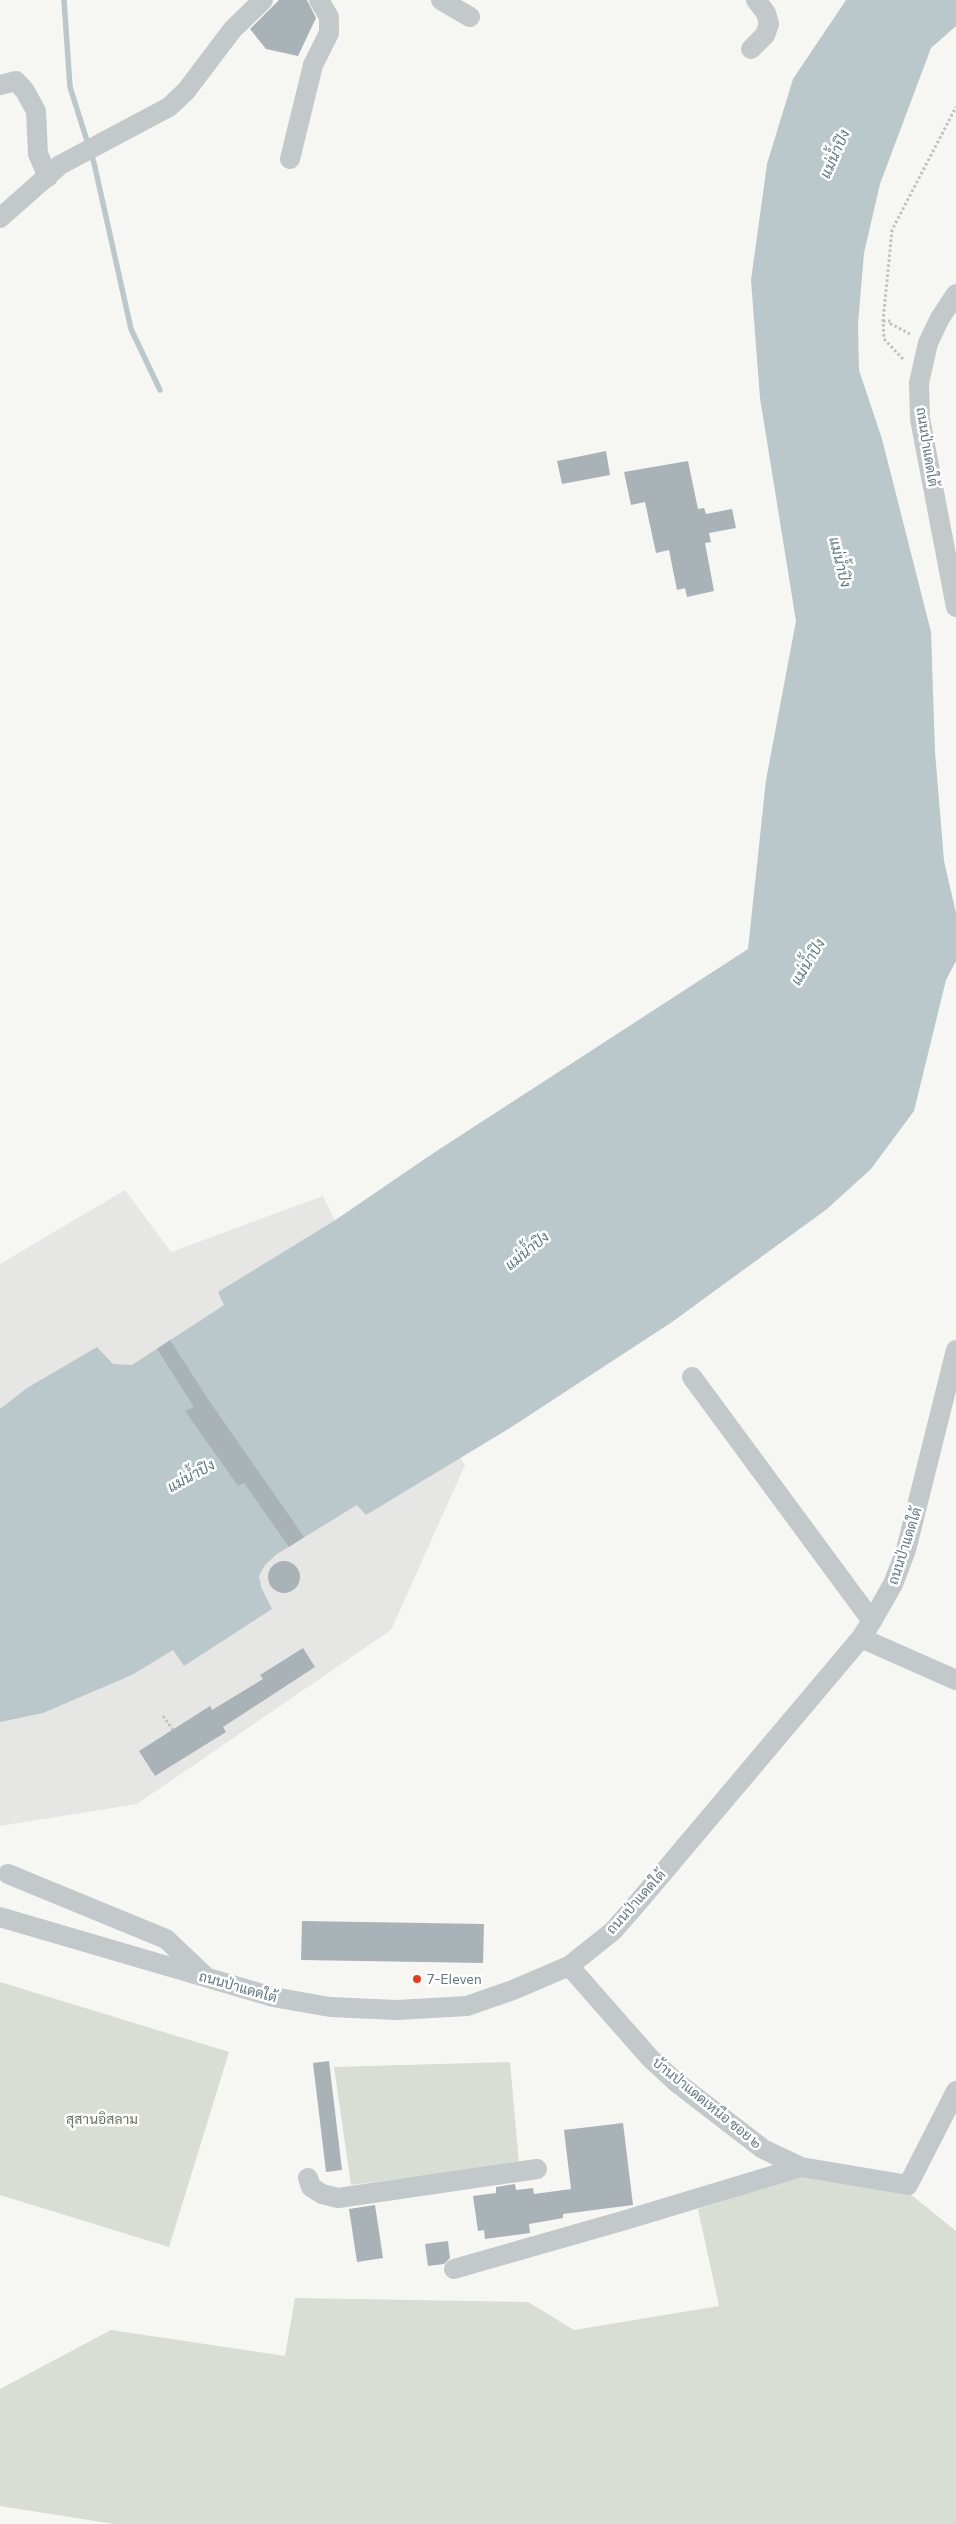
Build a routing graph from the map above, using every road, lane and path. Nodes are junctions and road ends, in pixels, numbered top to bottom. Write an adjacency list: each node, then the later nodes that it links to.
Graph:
1 (263, 0): 10 (street)
2 (319, 0): 9 (street)
3 (441, 0): 5 (street)
4 (756, 0): 6 (street)
5 (470, 18)
6 (751, 49)
7 (0, 85): 10 (street)
8 (956, 107): 13 (path)
9 (290, 159)
10 (48, 177): 11 (street)
11 (0, 218)
12 (956, 294): 16 (street, ถนนป่าแดดใต้)
13 (883, 321): 14 (path); 15 (path)
14 (891, 324)
15 (903, 360)
16 (949, 525): 17 (street, ถนนป่าแดดใต้)
17 (956, 607)
18 (956, 1350): 20 (street, ถนนป่าแดดใต้)
19 (692, 1377): 20 (street)
20 (867, 1629): 21 (street); 26 (street, ถนนป่าแดดใต้)
21 (956, 1680)
22 (163, 1716): 23 (path)
23 (173, 1730)
24 (8, 1874): 27 (street)
25 (0, 1917): 27 (street, ถนนป่าแดดใต้)
26 (570, 1966): 27 (street, ถนนป่าแดดใต้); 29 (street, บ้านป่าแดดเหนือ ซอย ๒)
27 (207, 1978)
28 (956, 2091): 29 (street, บ้านป่าแดดเหนือ ซอย ๒)
29 (800, 2167): 32 (street)
30 (537, 2169): 31 (street)
31 (308, 2178)
32 (454, 2269)

